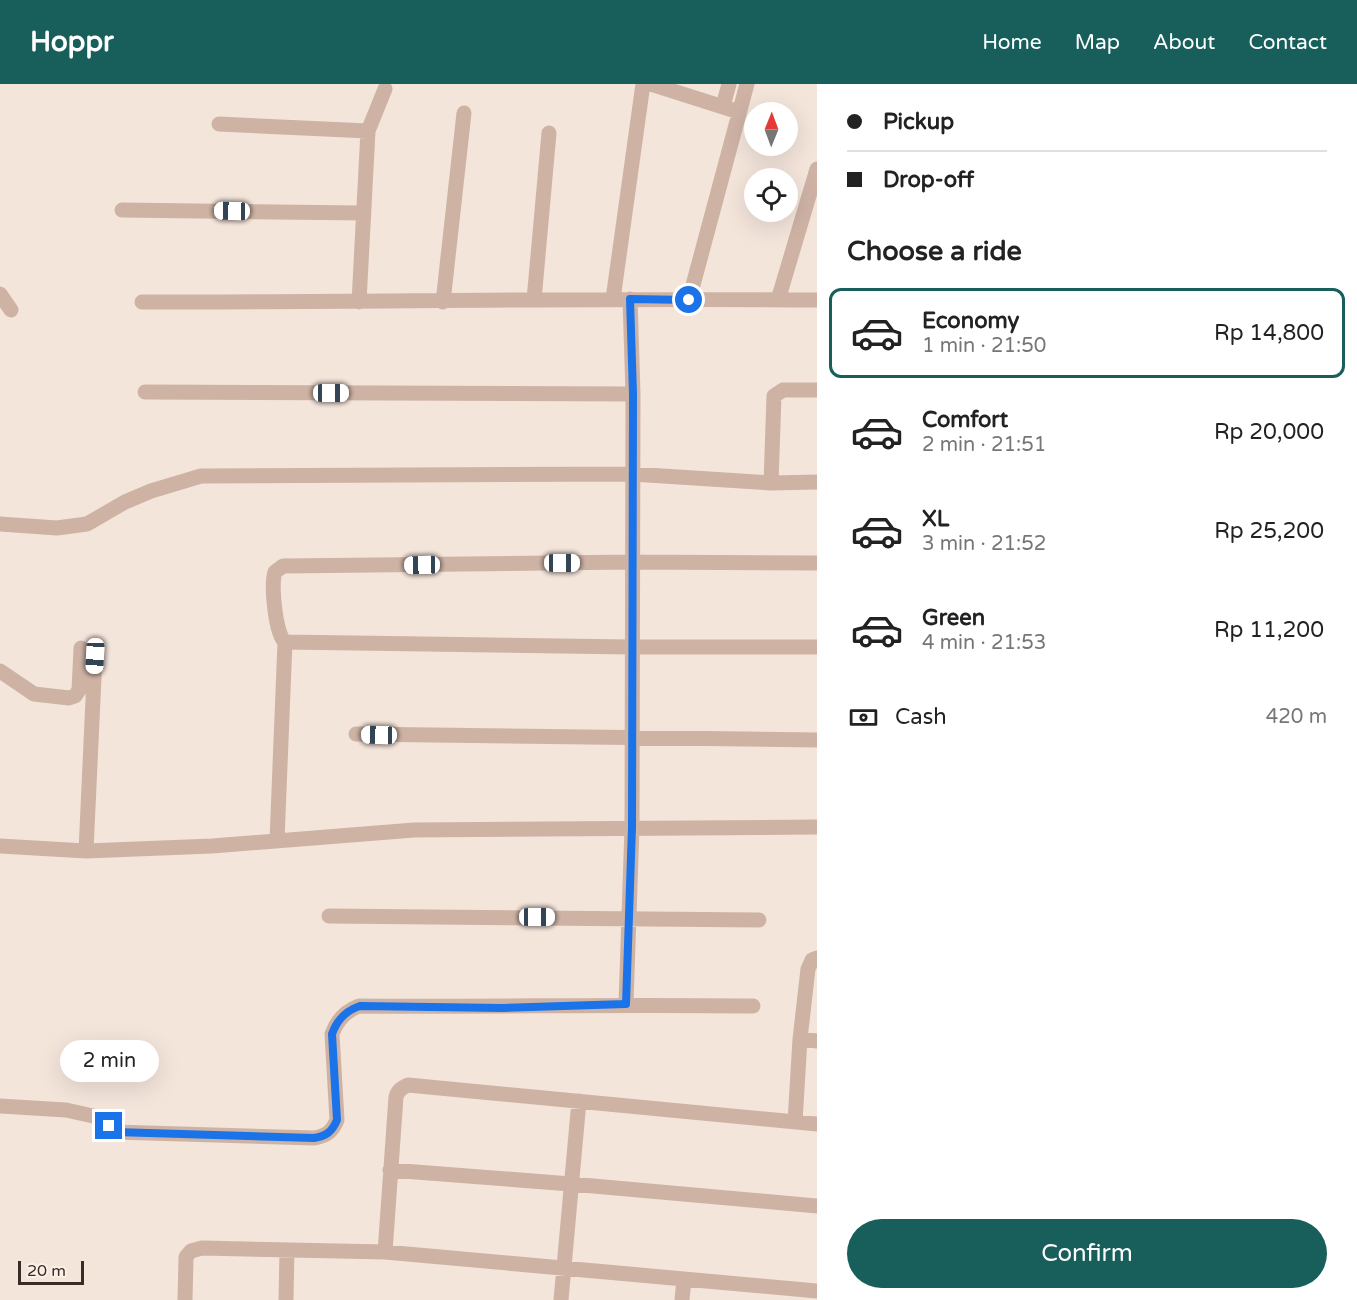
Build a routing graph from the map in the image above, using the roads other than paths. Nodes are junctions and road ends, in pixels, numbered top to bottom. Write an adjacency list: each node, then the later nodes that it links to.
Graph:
1 (643, 84): 16 (street)
2 (651, 84): 6 (street)
3 (729, 84): 6 (street)
4 (747, 84): 7 (street)
5 (385, 89): 10 (street)
6 (723, 106): 7 (street)
7 (739, 112): 19 (street)
8 (464, 113): 24 (street)
9 (219, 124): 10 (street)
10 (368, 131): 14 (street)
11 (549, 133): 18 (street)
12 (817, 169): 20 (street)
13 (122, 210): 14 (street)
14 (363, 213): 23 (street)
15 (0, 294): 25 (street)
16 (613, 299): 17 (street); 18 (street)
17 (630, 299): 19 (street); 28 (street)
18 (534, 300): 24 (street)
19 (689, 300): 20 (street)
20 (778, 300): 21 (street)
21 (817, 300)
22 (142, 302): 23 (street)
23 (359, 302): 24 (street)
24 (443, 302)
25 (11, 310)
26 (817, 390): 31 (street)
27 (145, 392): 28 (street)
28 (633, 394): 29 (street)
29 (632, 474): 31 (street); 32 (street); 33 (street)
30 (817, 482): 31 (street)
31 (771, 483)
32 (0, 524)
33 (631, 562): 34 (street); 35 (street); 36 (street)
34 (817, 563)
35 (285, 642): 36 (street); 46 (street)
36 (631, 647): 37 (street); 42 (street)
37 (817, 647)
38 (81, 648): 40 (street)
39 (95, 656): 48 (street)
40 (0, 671)
41 (356, 734): 42 (street)
42 (631, 737): 43 (street); 44 (street)
43 (817, 740)
44 (632, 827): 45 (street); 46 (street); 50 (street)
45 (817, 827)
46 (278, 840): 48 (street)
47 (0, 846): 48 (street)
48 (86, 851)
49 (329, 916): 50 (street)
50 (629, 917): 51 (street); 53 (street)
51 (759, 920)
52 (817, 958): 55 (street)
53 (626, 1004): 54 (street); 58 (street)
54 (753, 1006)
55 (800, 1039): 56 (street); 59 (street)
56 (817, 1041)
57 (579, 1101): 59 (street); 61 (street); 62 (street)
58 (0, 1106)
59 (795, 1122): 60 (street)
60 (817, 1124)
61 (390, 1170): 62 (street); 65 (street)
62 (571, 1184): 63 (street); 66 (street)
63 (817, 1206)
64 (287, 1250): 65 (street); 69 (street); 70 (street)
65 (385, 1252): 66 (street)
66 (563, 1267): 67 (street); 71 (street)
67 (684, 1279): 68 (street); 72 (street)
68 (817, 1291)
69 (185, 1300)
70 (286, 1300)
71 (561, 1300)
72 (682, 1300)

